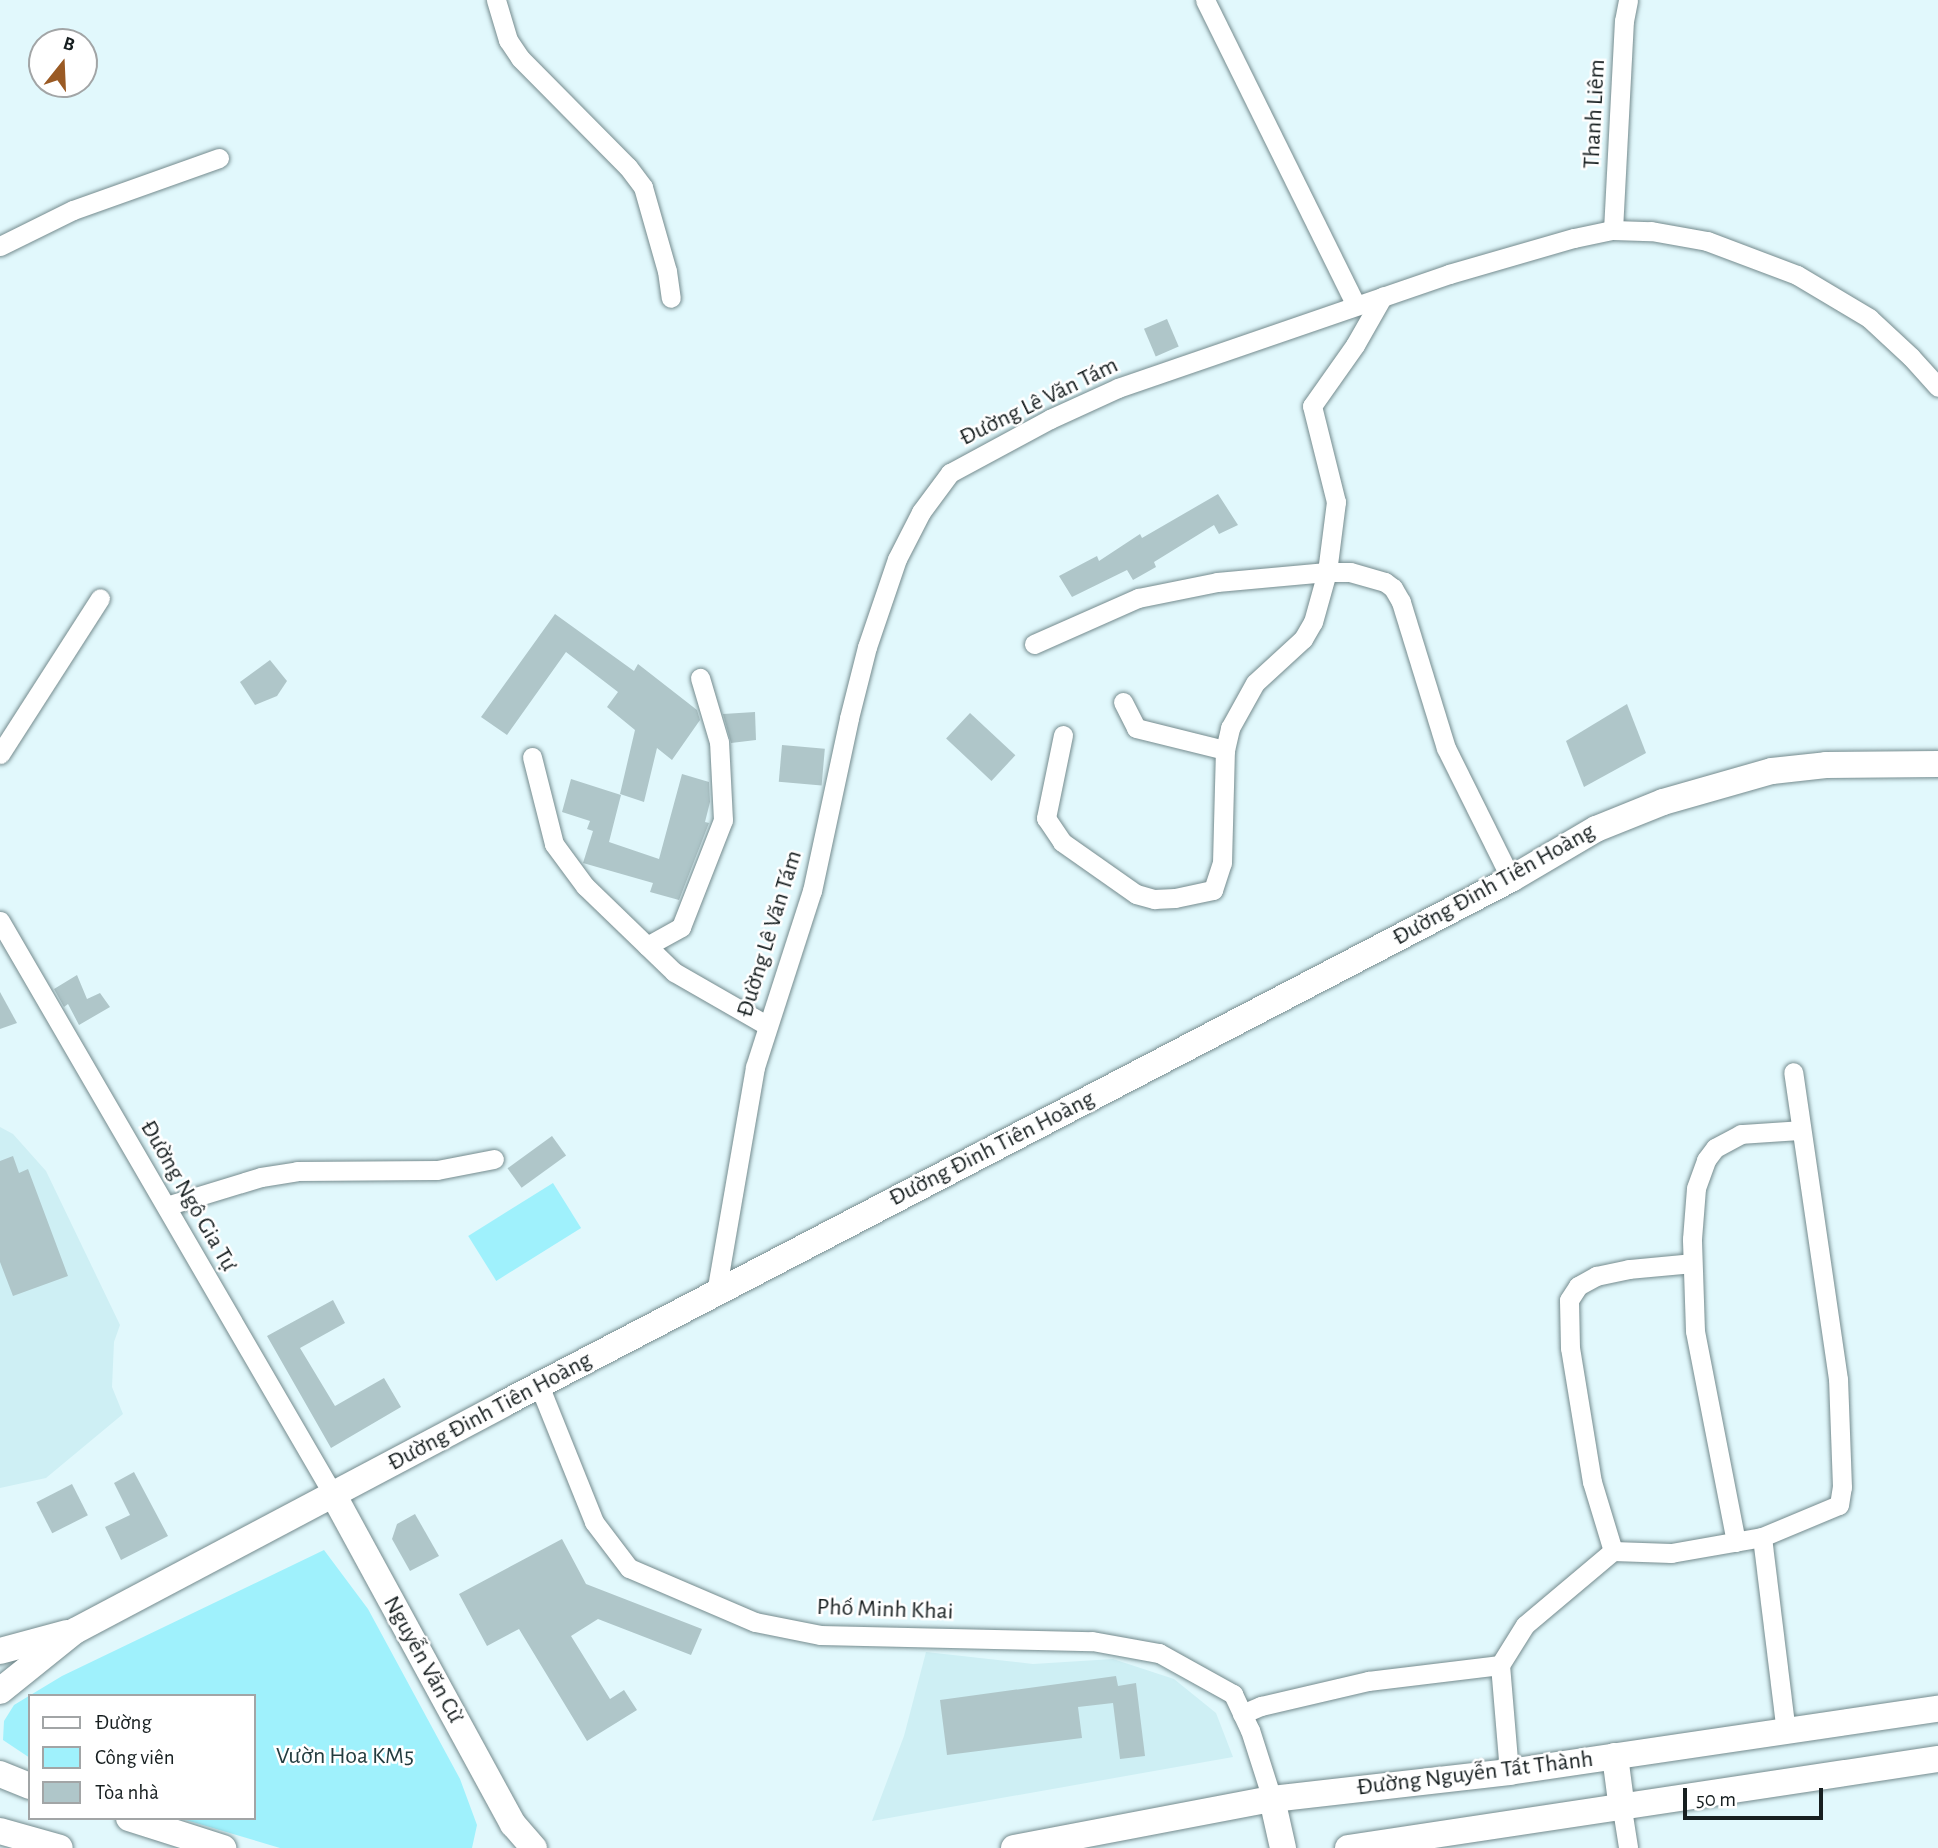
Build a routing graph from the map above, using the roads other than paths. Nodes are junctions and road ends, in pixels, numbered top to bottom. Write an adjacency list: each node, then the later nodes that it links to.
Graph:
1 (496, 0): 8 (street)
2 (1205, 0): 9 (street)
3 (1628, 0): 5 (street, Thanh Liêm)
4 (219, 158): 6 (street)
5 (1613, 230): 7 (street, Đường Lê Văn Tám); 10 (street, Đường Lê Văn Tám)
6 (0, 246)
7 (1383, 296): 9 (street, Đường Lê Văn Tám); 11 (street)
8 (671, 298)
9 (1356, 305): 24 (street, Đường Lê Văn Tám)
10 (1938, 387)
11 (1327, 572): 13 (street); 17 (street); 21 (street)
12 (100, 598): 18 (street)
13 (1034, 644)
14 (700, 678): 23 (street)
15 (1123, 702): 17 (street)
16 (1063, 735): 17 (street)
17 (1226, 750)
18 (0, 754)
19 (532, 757): 23 (street)
20 (1938, 764): 21 (main road, Đường Đinh Tiên Hoàng)
21 (1511, 879): 30 (main road, Đường Đinh Tiên Hoàng)
22 (0, 921): 28 (street, Đường Ngô Gia Tự)
23 (646, 946): 24 (street)
24 (768, 1026): 30 (street, Đường Lê Văn Tám)
25 (1794, 1072): 26 (street)
26 (1801, 1130): 29 (street); 33 (street)
27 (494, 1159): 28 (street)
28 (166, 1206): 32 (street, Đường Ngô Gia Tự)
29 (1692, 1263): 34 (street); 35 (street)
30 (716, 1293): 31 (main road, Đường Đinh Tiên Hoàng)
31 (540, 1385): 32 (main road, Đường Đinh Tiên Hoàng); 41 (street, Phố Minh Khai)
32 (334, 1496): 36 (main road, Đường Đinh Tiên Hoàng); 52 (main road, Nguyễn Văn Cừ)
33 (1762, 1537): 34 (street); 42 (street)
34 (1737, 1542): 35 (street)
35 (1613, 1551): 38 (street)
36 (75, 1631): 37 (main road, Đường Đinh Tiên Hoàng); 39 (main road, Đường Đinh Tiên Hoàng)
37 (0, 1651)
38 (1500, 1665): 41 (street); 45 (street)
39 (0, 1691)
40 (1938, 1709): 42 (main road, Đường Nguyễn Tất Thành)
41 (1242, 1714): 48 (street, Phố Minh Khai)
42 (1786, 1731): 43 (main road, Đường Nguyễn Tất Thành)
43 (1615, 1756): 45 (main road, Đường Nguyễn Tất Thành); 49 (main road)
44 (1938, 1759): 49 (main road)
45 (1509, 1772): 48 (main road, Đường Nguyễn Tất Thành)
46 (0, 1774): 47 (main road)
47 (28, 1785)
48 (1272, 1799): 56 (main road, Đường Nguyễn Tất Thành); 57 (main road)
49 (1622, 1809): 58 (main road); 59 (street)
50 (135, 1820): 54 (main road)
51 (0, 1831): 53 (main road)
52 (515, 1836): 55 (main road, Nguyễn Văn Cừ)
53 (60, 1848)
54 (223, 1848)
55 (534, 1848)
56 (1014, 1848)
57 (1283, 1848)
58 (1348, 1848)
59 (1628, 1848)

